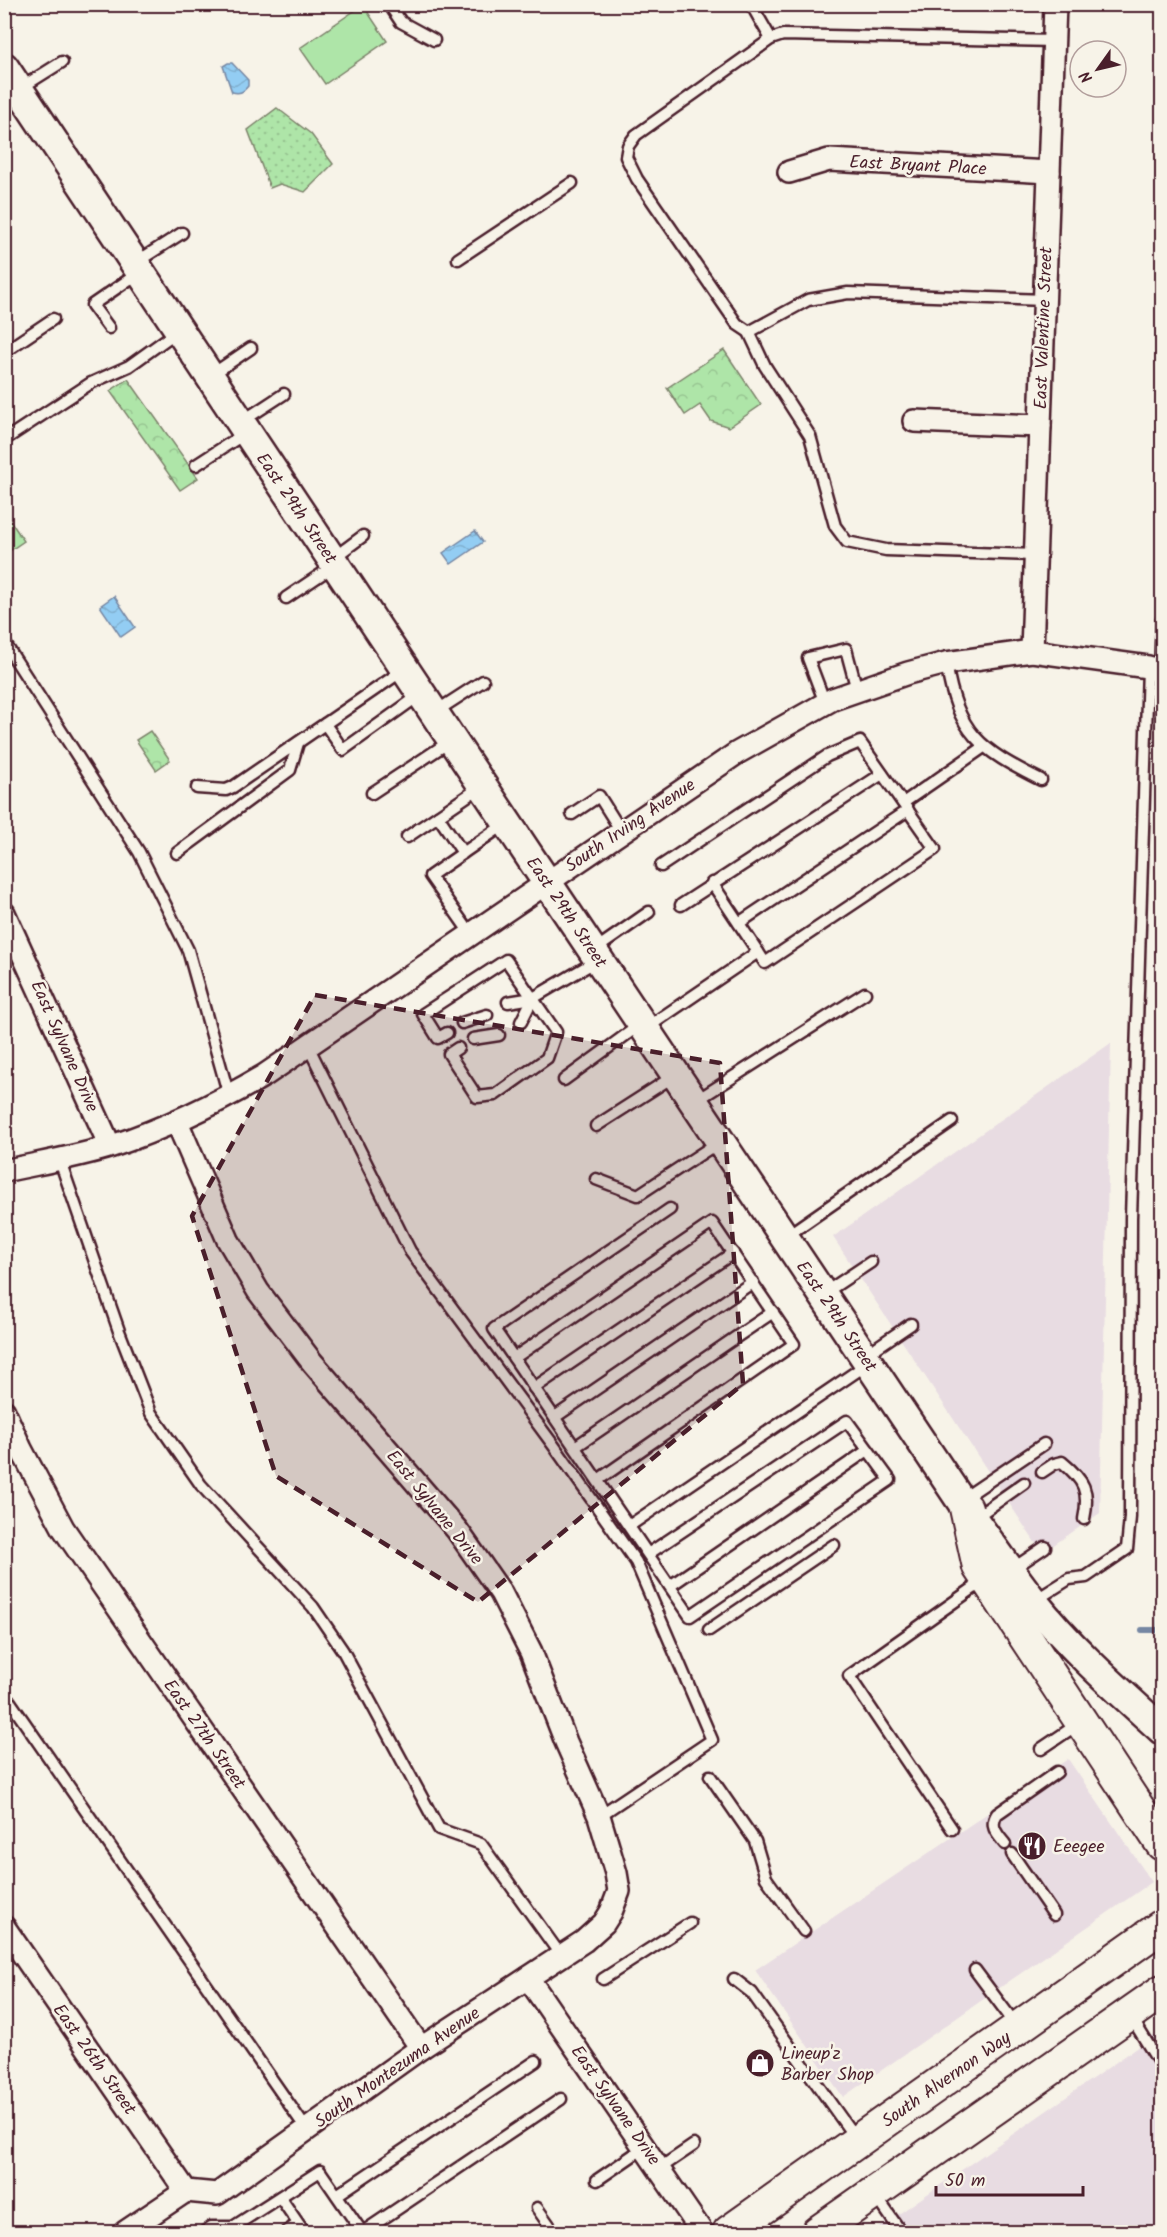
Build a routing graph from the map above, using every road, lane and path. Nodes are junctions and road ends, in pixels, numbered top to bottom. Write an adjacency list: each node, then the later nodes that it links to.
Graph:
1 (389, 4): 5 (lane)
2 (751, 4): 4 (lane)
3 (1055, 4): 6 (street, East Valentine Street)
4 (771, 39): 6 (lane); 19 (lane)
5 (434, 40)
6 (1054, 41): 10 (street, East Valentine Street)
7 (62, 62): 8 (lane)
8 (12, 78): 14 (street, East 29th Street)
9 (789, 172): 10 (street, East Bryant Place)
10 (1049, 172): 15 (street, East Valentine Street)
11 (572, 183): 13 (lane)
12 (182, 233): 14 (lane)
13 (458, 259)
14 (138, 268): 17 (lane); 18 (street, East 29th Street)
15 (1045, 300): 19 (lane); 25 (street, East Valentine Street)
16 (53, 319): 21 (lane)
17 (108, 328)
18 (179, 330): 22 (street, East 29th Street); 27 (lane)
19 (749, 332): 30 (lane)
20 (251, 348): 22 (lane)
21 (4, 351)
22 (210, 376): 26 (street, East 29th Street)
23 (284, 394): 26 (lane)
24 (914, 421): 25 (street)
25 (1040, 426): 30 (street, East Valentine Street)
26 (244, 427): 28 (lane); 31 (street, East 29th Street)
27 (4, 440)
28 (196, 465)
29 (363, 536): 31 (lane)
30 (1035, 555): 35 (street, East Valentine Street)
31 (333, 562): 32 (lane); 37 (street, East 29th Street)
32 (286, 598)
33 (1162, 620): 38 (lane)
34 (4, 642): 82 (lane)
35 (1032, 651): 36 (street, South Irving Avenue); 38 (street, South Irving Avenue)
36 (946, 663): 40 (street, South Irving Avenue); 48 (lane)
37 (405, 669): 41 (street, East 29th Street); 43 (lane)
38 (1157, 670): 119 (lane)
39 (483, 681): 41 (lane)
40 (856, 690): 42 (street, South Irving Avenue); 42 (lane)
41 (428, 703): 43 (lane); 44 (street, East 29th Street)
42 (825, 703): 56 (street, South Irving Avenue)
43 (325, 724): 45 (lane)
44 (452, 740): 49 (street, East 29th Street); 51 (lane)
45 (298, 743): 50 (lane); 58 (lane)
46 (981, 749): 52 (lane)
47 (882, 774): 52 (lane); 60 (lane); 62 (lane)
48 (1041, 780)
49 (482, 786): 54 (lane); 55 (street, East 29th Street)
50 (197, 788)
51 (372, 793)
52 (906, 807): 66 (lane); 68 (lane)
53 (572, 814): 56 (lane)
54 (438, 816): 57 (lane); 59 (lane)
55 (507, 823): 59 (lane); 61 (street, East 29th Street)
56 (621, 831): 61 (street, South Irving Avenue)
57 (407, 837)
58 (177, 853)
59 (463, 853): 67 (lane)
60 (661, 866)
61 (546, 882): 67 (street, South Irving Avenue); 69 (street, East 29th Street)
62 (712, 883): 63 (lane); 66 (lane)
63 (681, 905)
64 (649, 912): 69 (lane)
65 (4, 913): 88 (street, East Sylvane Drive)
66 (739, 923): 68 (lane)
67 (470, 933): 79 (street, South Irving Avenue)
68 (758, 952): 76 (lane)
69 (595, 955): 71 (lane); 76 (street, East 29th Street)
70 (865, 993): 83 (lane)
71 (533, 998): 71 (lane); 72 (lane); 74 (lane)
72 (508, 1002)
73 (487, 1016): 75 (lane)
74 (521, 1022)
75 (462, 1023)
76 (643, 1027): 80 (street, East 29th Street); 81 (lane)
77 (499, 1035): 78 (lane)
78 (473, 1038)
79 (308, 1046): 82 (street, South Irving Avenue); 127 (lane)
80 (675, 1074): 83 (street, East 29th Street); 86 (lane)
81 (564, 1080)
82 (229, 1096): 85 (street, South Irving Avenue)
83 (693, 1102): 87 (street, East 29th Street)
84 (952, 1121): 93 (lane)
85 (177, 1122): 88 (street, South Irving Avenue); 127 (street, East Sylvane Drive)
86 (596, 1126)
87 (720, 1141): 91 (lane); 93 (street, East 29th Street)
88 (110, 1146): 89 (street, South Irving Avenue)
89 (59, 1158): 90 (street, South Irving Avenue); 138 (lane)
90 (4, 1171)
91 (596, 1179)
92 (670, 1209): 100 (lane)
93 (785, 1238): 97 (street, East 29th Street)
94 (733, 1253): 96 (lane); 100 (lane); 102 (lane)
95 (871, 1262): 97 (lane)
96 (753, 1282): 98 (lane); 104 (lane)
97 (823, 1294): 101 (street, East 29th Street)
98 (773, 1312): 106 (lane); 109 (lane)
99 (911, 1324): 101 (lane)
100 (514, 1358): 102 (lane)
101 (867, 1360): 111 (street, East 29th Street); 113 (lane)
102 (534, 1388): 104 (lane)
103 (4, 1411): 146 (street, East 27th Street)
104 (555, 1417): 106 (lane)
105 (1044, 1444): 111 (lane)
106 (575, 1448): 109 (lane)
107 (868, 1450): 116 (lane); 118 (lane); 118 (lane)
108 (1042, 1472): 112 (lane)
109 (597, 1480): 113 (lane)
110 (1024, 1483): 111 (lane)
111 (967, 1509): 117 (main road)
112 (1084, 1519)
113 (629, 1526): 116 (lane)
114 (834, 1545): 120 (lane)
115 (1045, 1547): 117 (lane)
116 (648, 1554): 118 (lane)
117 (999, 1575): 119 (street); 122 (main road); 128 (lane)
118 (670, 1586)
119 (1033, 1601): 123 (street)
120 (709, 1630)
121 (4, 1693): 150 (lane)
122 (1081, 1721): 124 (lane); 130 (main road)
123 (1162, 1730)
124 (1041, 1749)
125 (1058, 1773): 129 (lane)
126 (710, 1776): 137 (lane)
127 (600, 1816): 134 (street, East Sylvane Drive)
128 (952, 1829)
129 (1005, 1844)
130 (1162, 1844)
131 (1012, 1854): 132 (lane)
132 (1054, 1915)
133 (690, 1923): 141 (lane)
134 (603, 1924): 138 (street, South Montezuma Avenue)
135 (1162, 1926): 145 (main road, South Alvernon Way)
136 (4, 1927): 156 (street, East 26th Street)
137 (804, 1931)
138 (562, 1957): 140 (street, South Montezuma Avenue)
139 (975, 1970): 145 (lane)
140 (528, 1977): 146 (street, South Montezuma Avenue); 153 (street, East Sylvane Drive)
141 (603, 1979)
142 (734, 1979): 151 (lane)
143 (1162, 1991): 144 (main road)
144 (1130, 2014): 148 (lane); 157 (main road)
145 (1019, 2028): 151 (main road, South Alvernon Way)
146 (421, 2048): 150 (street, South Montezuma Avenue)
147 (536, 2061): 158 (lane)
148 (1162, 2067)
149 (561, 2099): 165 (lane)
150 (307, 2130): 156 (street, South Montezuma Avenue)
151 (858, 2141): 168 (main road, South Alvernon Way)
152 (694, 2145): 154 (lane)
153 (645, 2147): 154 (street, East Sylvane Drive); 155 (lane)
154 (660, 2168): 167 (street, East Sylvane Drive)
155 (597, 2180)
156 (186, 2190): 162 (street)
157 (874, 2193): 169 (main road); 170 (lane)
158 (337, 2195): 159 (lane); 165 (lane)
159 (280, 2197): 161 (lane); 163 (lane)
160 (537, 2208): 166 (lane)
161 (302, 2228): 164 (lane)
162 (125, 2232)
163 (204, 2232)
164 (286, 2232)
165 (362, 2232)
166 (554, 2232)
167 (702, 2232)
168 (729, 2232)
169 (818, 2232)
170 (902, 2232)

